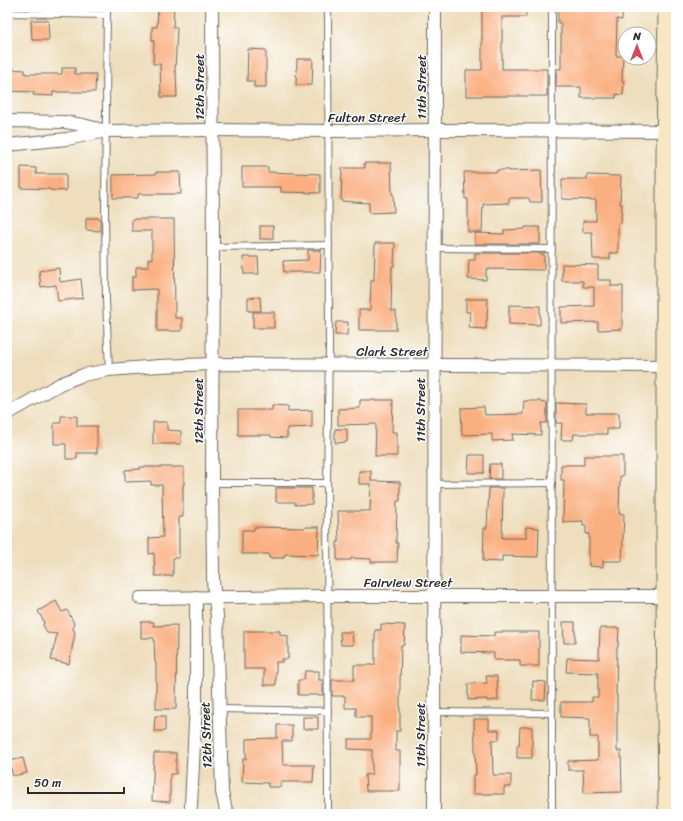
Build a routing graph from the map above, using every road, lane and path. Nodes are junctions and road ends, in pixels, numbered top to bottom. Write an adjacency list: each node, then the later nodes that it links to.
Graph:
1 (107, 7): 8 (lane)
2 (212, 7): 10 (street, 12th Street)
3 (328, 7): 13 (lane)
4 (435, 7): 11 (street, 11th Street)
5 (552, 7): 14 (lane)
6 (667, 7): 15 (street)
7 (7, 13): 8 (lane)
8 (107, 15): 12 (lane)
9 (7, 121): 12 (street, Fulton Street)
10 (213, 130): 12 (street, Fulton Street); 13 (street, Fulton Street); 18 (street, 12th Street)
11 (435, 130): 13 (street, Fulton Street); 14 (street, Fulton Street); 19 (street, 11th Street)
12 (106, 131): 16 (street, Fulton Street); 26 (lane)
13 (328, 131): 17 (lane)
14 (552, 131): 15 (street, Fulton Street); 20 (lane)
15 (671, 132): 25 (street)
16 (7, 145)
17 (329, 245): 18 (lane); 22 (lane)
18 (213, 247): 21 (street, 12th Street)
19 (435, 248): 20 (lane); 23 (street, 11th Street)
20 (552, 249): 24 (lane)
21 (213, 364): 22 (street, Clark Street); 26 (street, Clark Street); 28 (street, 12th Street)
22 (329, 365): 23 (street, Clark Street); 29 (lane)
23 (434, 365): 24 (street, Clark Street); 31 (street, 11th Street)
24 (552, 365): 25 (street, Clark Street); 30 (lane)
25 (671, 366): 35 (street)
26 (109, 370): 27 (street, Clark Street)
27 (7, 414)
28 (212, 483): 29 (lane); 37 (street, 12th Street)
29 (327, 483): 32 (lane)
30 (552, 483): 31 (lane); 34 (lane)
31 (434, 484): 33 (street, 11th Street)
32 (327, 596): 33 (street, Fairview Street); 37 (street, Fairview Street); 40 (lane)
33 (434, 596): 34 (street, Fairview Street); 41 (street, 11th Street)
34 (551, 596): 35 (street, Fairview Street); 42 (lane)
35 (671, 596): 48 (street)
36 (196, 597): 37 (street, Fairview Street); 38 (street, Fairview Street); 43 (street, 12th Street)
37 (215, 597): 39 (street, 12th Street)
38 (140, 598)
39 (220, 708): 40 (lane); 44 (street, 12th Street)
40 (328, 711): 45 (lane)
41 (434, 712): 42 (lane); 46 (street, 11th Street)
42 (552, 713): 47 (lane)
43 (191, 806)
44 (229, 814)
45 (328, 814)
46 (434, 814)
47 (552, 814)
48 (667, 814)

